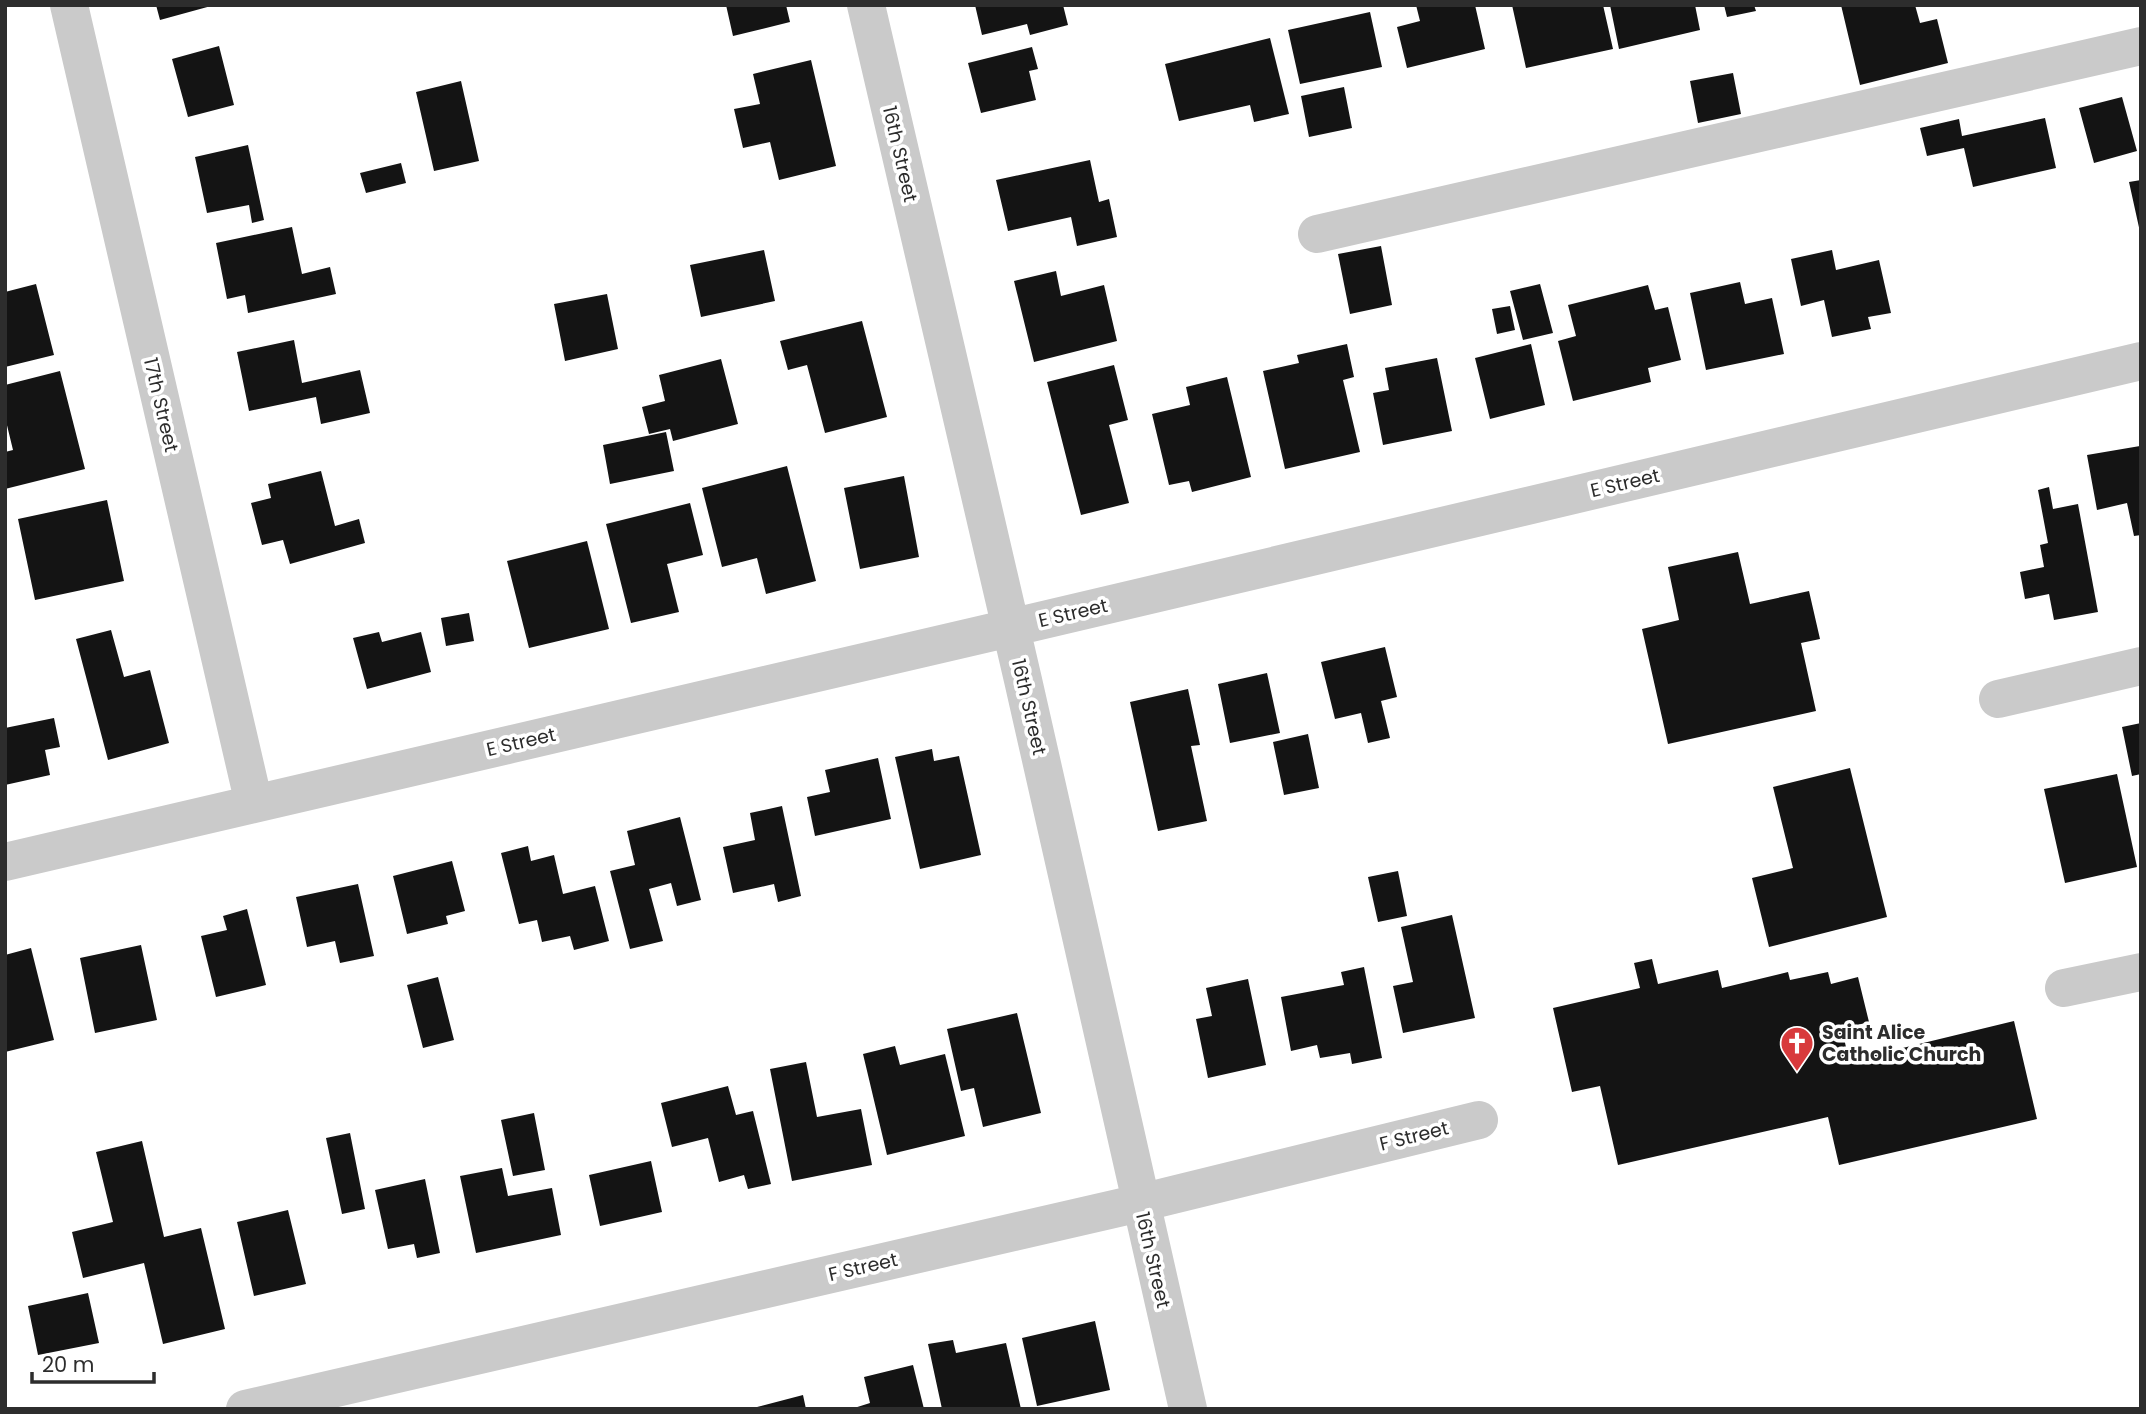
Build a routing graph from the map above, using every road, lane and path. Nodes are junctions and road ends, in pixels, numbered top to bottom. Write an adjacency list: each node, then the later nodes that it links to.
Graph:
1 (69, 5): 9 (street, 17th Street)
2 (866, 5): 6 (street, 16th Street)
3 (2141, 46): 4 (street)
4 (1317, 234)
5 (2141, 360): 6 (street, E Street)
6 (1010, 628): 9 (street, E Street); 14 (street, 16th Street)
7 (2141, 666): 8 (street)
8 (1998, 699)
9 (254, 804): 10 (street, E Street)
10 (5, 862)
11 (2141, 972): 12 (street)
12 (2064, 988)
13 (1479, 1120): 14 (street, F Street)
14 (1140, 1203): 15 (street, F Street); 16 (street, 16th Street)
15 (245, 1409)
16 (1188, 1409)

